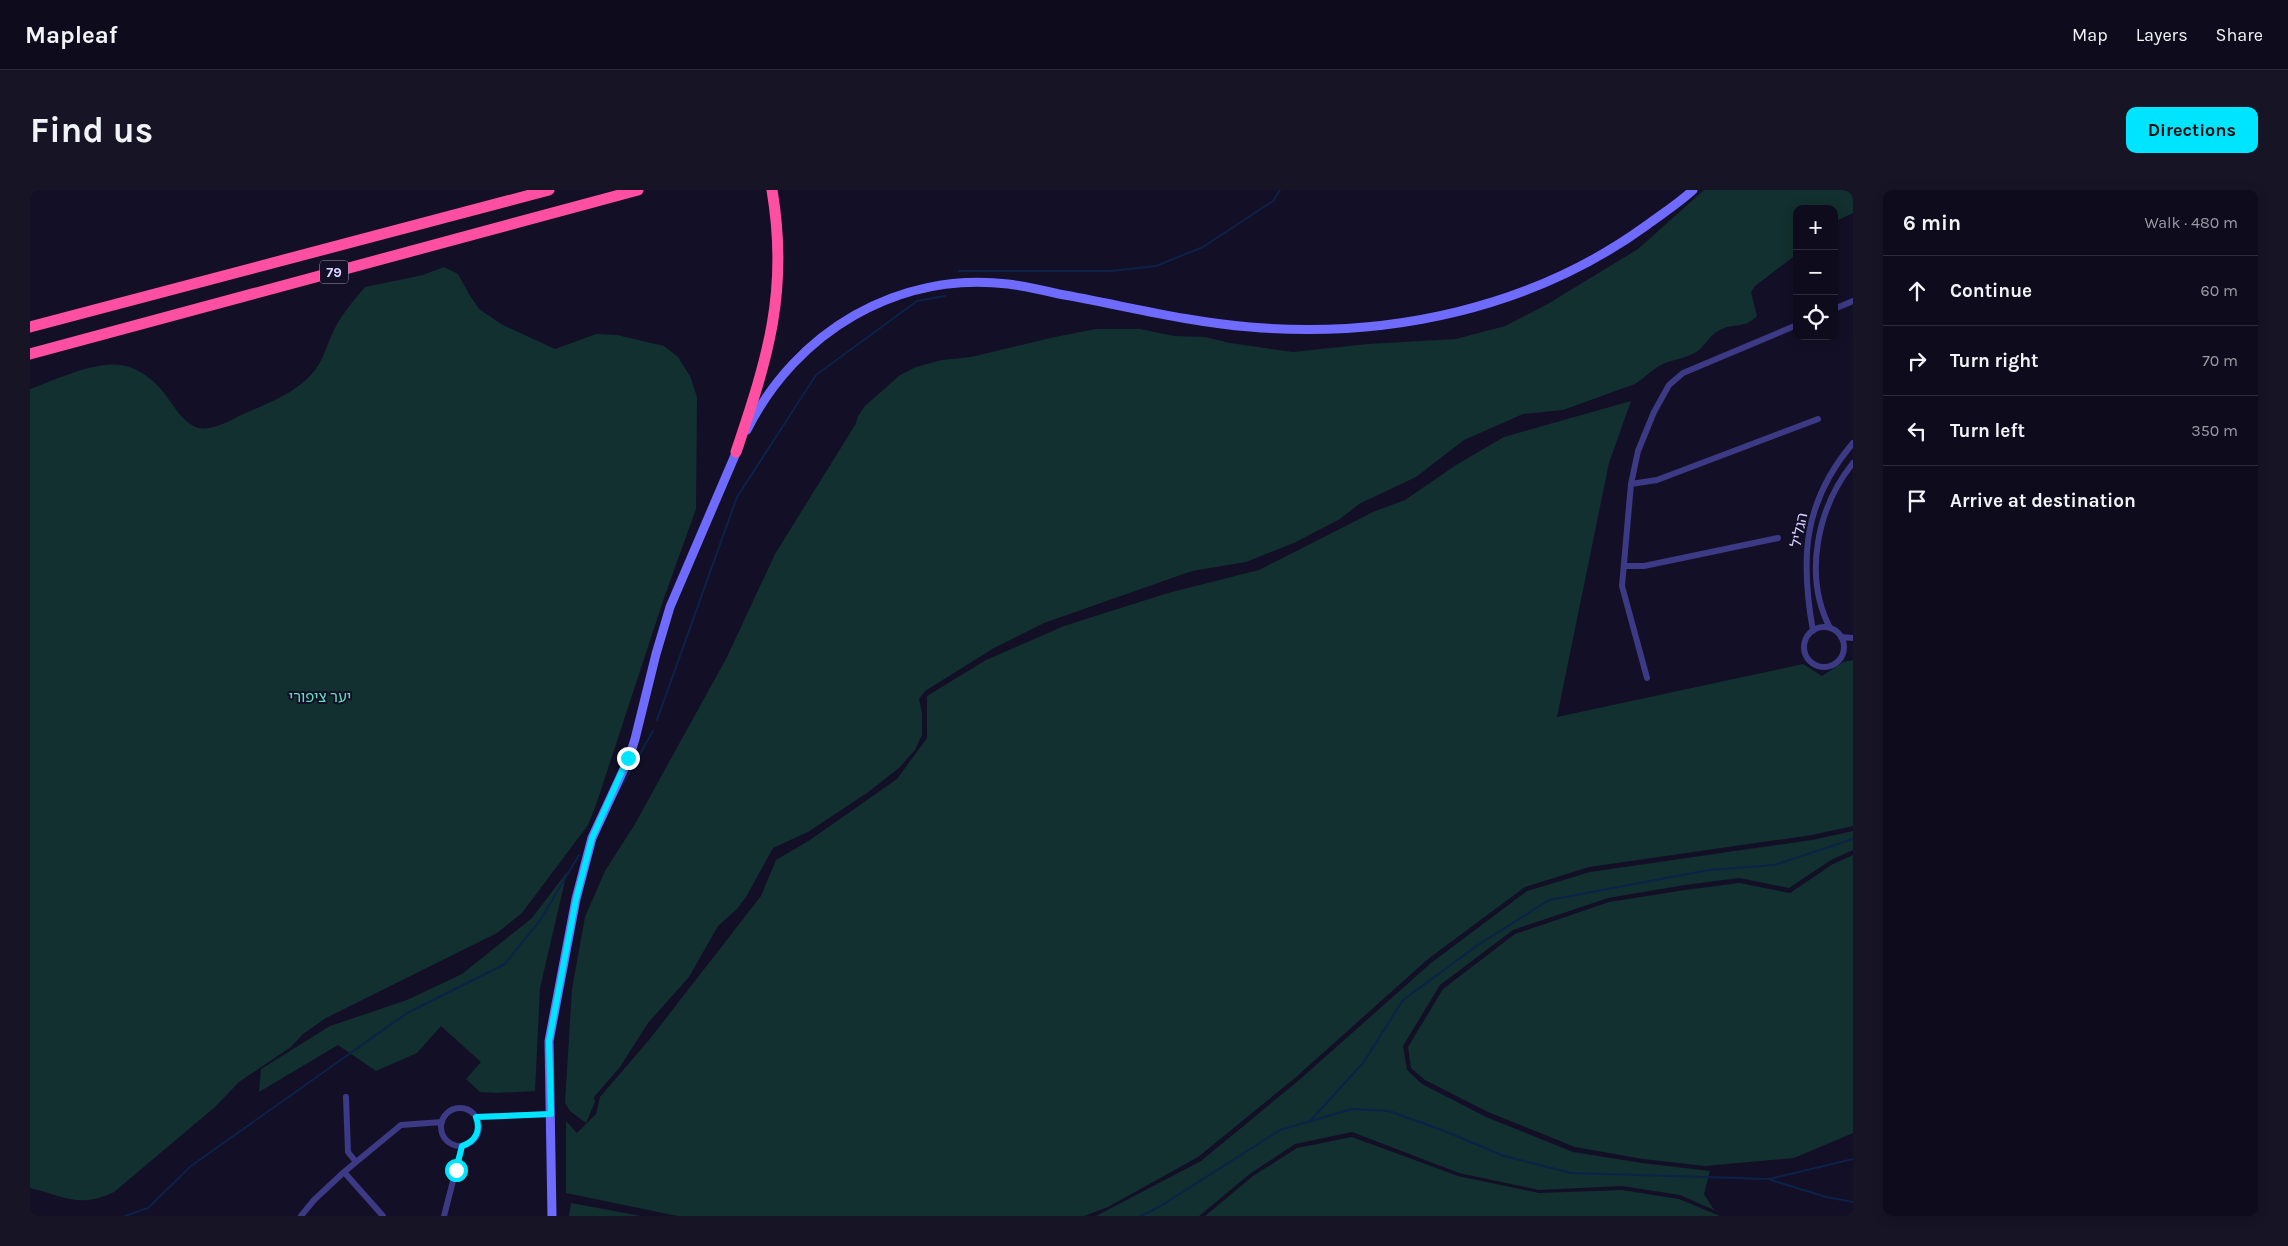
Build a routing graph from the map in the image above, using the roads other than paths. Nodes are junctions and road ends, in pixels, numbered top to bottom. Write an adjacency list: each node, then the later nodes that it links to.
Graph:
1 (549, 190): 9 (highway, 79)
2 (638, 190): 6 (highway, 79)
3 (646, 190): 6 (highway)
4 (772, 190): 14 (highway)
5 (1693, 190): 14 (main road)
6 (614, 197): 11 (highway, 79)
7 (1853, 301): 8 (street)
8 (1838, 307)
9 (30, 327)
10 (1793, 327): 16 (street)
11 (30, 354)
12 (1818, 419): 16 (street)
13 (1853, 443): 20 (street, הגליל)
14 (736, 452): 27 (main road)
15 (1853, 463): 19 (street, הגליל)
16 (1632, 484): 18 (street)
17 (1778, 538): 18 (street)
18 (1624, 566): 25 (street)
19 (1830, 628): 20 (street); 21 (street)
20 (1813, 631): 24 (street)
21 (1841, 637): 22 (street); 24 (street)
22 (1853, 638)
23 (1853, 648): 24 (street)
24 (1844, 651)
25 (1647, 678)
26 (346, 1097): 31 (street)
27 (551, 1114): 28 (street); 36 (main road)
28 (476, 1117): 29 (street); 30 (street)
29 (442, 1122): 30 (street); 31 (street)
30 (462, 1146): 35 (street)
31 (356, 1162): 32 (street)
32 (344, 1172): 33 (street); 34 (street)
33 (378, 1215)
34 (301, 1216)
35 (444, 1216)
36 (552, 1216)

